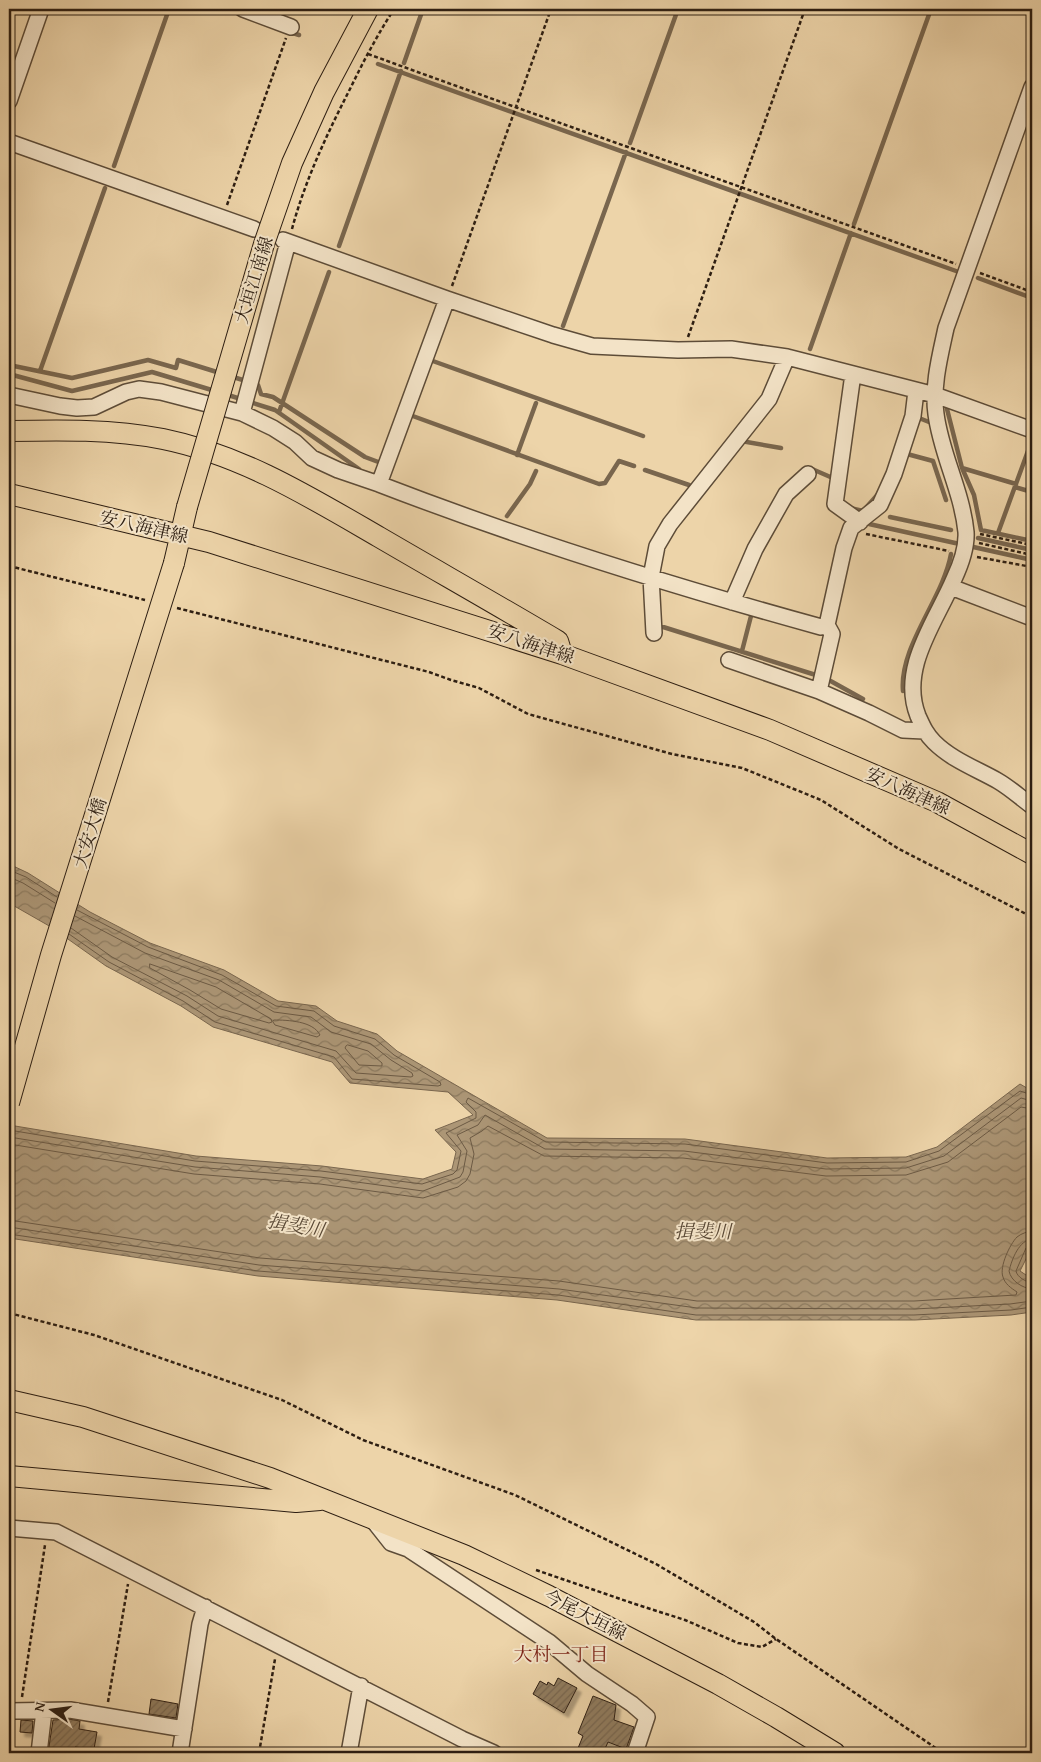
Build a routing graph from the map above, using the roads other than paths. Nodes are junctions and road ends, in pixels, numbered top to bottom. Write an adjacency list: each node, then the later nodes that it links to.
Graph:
1 (41, 9): 6 (street)
2 (243, 9): 4 (street)
3 (368, 9): 22 (main road, 大垣江南線, bridge)
4 (291, 27)
5 (1032, 87): 14 (street)
6 (9, 101)
7 (9, 142): 8 (street)
8 (254, 229)
9 (447, 299): 10 (street); 15 (street); 19 (street)
10 (787, 357): 11 (street); 24 (street)
11 (853, 374): 12 (street); 21 (street)
12 (916, 391): 14 (street); 21 (street)
13 (9, 395): 15 (street)
14 (935, 396): 17 (street); 25 (street)
15 (242, 413): 19 (street)
16 (9, 430): 30 (main road)
17 (1032, 430)
18 (808, 474): 26 (street)
19 (379, 484): 24 (street)
20 (9, 494): 22 (main road, 安八海津線)
21 (855, 527): 28 (street)
22 (180, 535): 23 (main road, 大垣江南線); 30 (main road, 安八海津線)
23 (174, 563): 36 (main road, 大安大橋, bridge)
24 (651, 577): 26 (street); 29 (street)
25 (951, 587): 27 (street); 33 (street)
26 (732, 602): 28 (street)
27 (1032, 618)
28 (827, 625): 32 (street)
29 (654, 633)
30 (562, 654): 35 (main road, 安八海津線)
31 (729, 660): 32 (street)
32 (819, 691): 33 (street)
33 (924, 731): 34 (street)
34 (1029, 797)
35 (1032, 854)
36 (9, 1103)
37 (9, 1400): 39 (main road, 今尾大垣線)
38 (9, 1476): 39 (main road)
39 (325, 1499): 40 (main road, 今尾大垣線)
40 (371, 1518): 51 (street); 52 (main road, 今尾大垣線)
41 (9, 1528): 42 (street)
42 (205, 1607): 43 (street); 46 (street)
43 (361, 1686): 49 (street); 50 (street)
44 (14, 1711): 45 (street)
45 (44, 1711): 46 (street); 47 (street)
46 (184, 1729): 48 (street)
47 (39, 1753)
48 (180, 1753)
49 (349, 1753)
50 (494, 1753)
51 (635, 1753)
52 (835, 1753)

